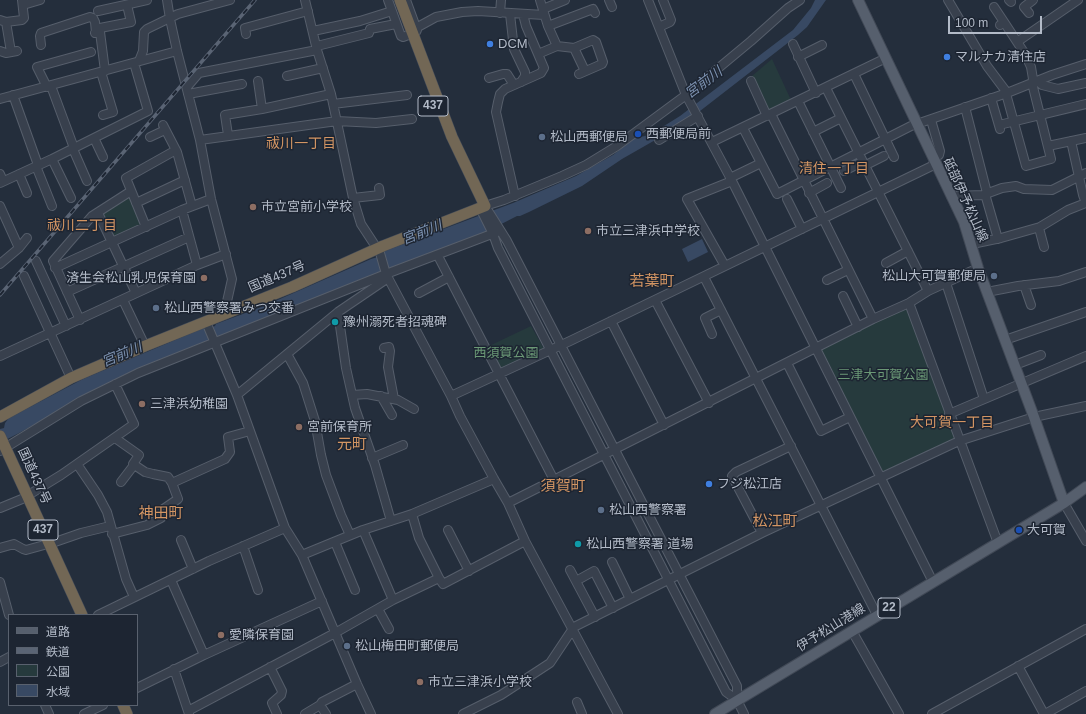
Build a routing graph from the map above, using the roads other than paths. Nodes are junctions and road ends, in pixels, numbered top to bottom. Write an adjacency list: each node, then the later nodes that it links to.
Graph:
1 (40, 0): 19 (street)
2 (148, 0): 20 (street)
3 (167, 0): 31 (street)
4 (230, 0): 31 (street)
5 (305, 0): 24 (street)
6 (388, 0): 21 (street)
7 (400, 0): 38 (highway, 437)
8 (406, 0): 38 (street)
9 (501, 0): 26 (street)
10 (540, 0): 25 (street)
11 (565, 0): 25 (street)
12 (648, 0): 35 (street)
13 (663, 0): 35 (street)
14 (800, 0): 74 (street)
15 (948, 0): 70 (street)
16 (1033, 0): 28 (street)
17 (1078, 0): 40 (street)
18 (860, 1): 52 (main road, 砥部伊予松山線)
19 (22, 3): 32 (street)
20 (127, 5): 23 (street); 37 (street)
21 (393, 5): 33 (street); 36 (street); 38 (highway, 437)
22 (994, 7): 40 (street)
23 (98, 11)
24 (308, 11): 36 (street); 39 (street)
25 (543, 12): 30 (street); 34 (street)
26 (500, 13): 29 (street); 38 (street)
27 (595, 13): 34 (street)
28 (1028, 13)
29 (510, 14): 30 (street); 63 (street)
30 (523, 14): 50 (street)
31 (170, 19): 48 (street); 53 (street)
32 (3, 21): 47 (street)
33 (396, 24): 38 (street); 45 (street)
34 (548, 26): 44 (street)
35 (658, 27): 74 (street)
36 (313, 31): 45 (street)
37 (96, 33): 42 (street); 56 (street)
38 (412, 33): 142 (highway, 437)
39 (246, 34)
40 (1017, 42): 62 (street)
41 (793, 44): 51 (street)
42 (41, 45)
43 (822, 45): 51 (street)
44 (557, 46): 46 (street); 50 (street)
45 (317, 48): 55 (street); 68 (street)
46 (574, 48): 46 (street)
47 (0, 51)
48 (177, 51): 53 (street); 68 (street)
49 (91, 52): 66 (street)
50 (538, 54): 63 (street)
51 (798, 57): 69 (street)
52 (886, 58): 57 (street); 91 (main road, 砥部伊予松山線)
53 (137, 62): 56 (street); 96 (street)
54 (1086, 64): 62 (street)
55 (323, 68): 58 (street); 71 (street)
56 (103, 71): 66 (street); 82 (street)
57 (854, 74): 67 (street); 98 (street)
58 (287, 76)
59 (489, 79): 63 (street)
60 (258, 81): 81 (street)
61 (751, 81): 84 (street)
62 (1034, 82): 64 (street); 70 (street); 85 (street)
63 (517, 83): 132 (street)
64 (1086, 83)
65 (242, 84): 68 (street)
66 (49, 86): 72 (street); 104 (street)
67 (826, 88): 69 (street); 86 (street)
68 (188, 91): 99 (street)
69 (816, 93): 77 (street)
70 (1007, 93): 75 (street); 90 (street)
71 (332, 94): 78 (street); 81 (street)
72 (13, 95): 76 (street); 114 (street)
73 (407, 95): 78 (street)
74 (686, 95): 83 (street); 132 (street)
75 (991, 98): 80 (street); 90 (street)
76 (0, 99)
77 (798, 101): 84 (street); 93 (street)
78 (333, 104): 89 (street)
79 (1086, 104): 85 (street)
80 (965, 107): 88 (street); 131 (street)
81 (262, 109): 94 (street)
82 (103, 115)
83 (698, 115): 100 (street); 101 (street)
84 (769, 115): 92 (street); 123 (street)
85 (1040, 115): 90 (street); 103 (street)
86 (841, 118): 93 (street); 106 (street)
87 (412, 119): 89 (street)
88 (931, 120): 91 (street); 111 (street)
89 (337, 121): 94 (street); 135 (street)
90 (1014, 121): 103 (street)
91 (917, 125): 98 (street); 111 (main road, 砥部伊予松山線)
92 (743, 128): 101 (street); 112 (street)
93 (813, 132): 115 (street)
94 (228, 135): 99 (street)
95 (150, 137): 105 (street)
96 (94, 138): 104 (street); 108 (street)
97 (1086, 138): 102 (street)
98 (885, 139): 106 (street); 109 (street)
99 (200, 140): 136 (street)
100 (659, 140)
101 (712, 142): 121 (street)
102 (1071, 142): 103 (street); 118 (street)
103 (1048, 146)
104 (74, 148): 110 (street); 122 (street)
105 (176, 150): 120 (street); 127 (street)
106 (858, 153): 113 (street); 115 (street)
107 (884, 156): 113 (street)
108 (103, 157)
109 (894, 157)
110 (52, 159): 114 (street); 134 (street)
111 (934, 162): 130 (street); 133 (main road, 砥部伊予松山線)
112 (761, 163): 121 (street); 123 (street)
113 (863, 164): 116 (street); 130 (street)
114 (37, 166): 117 (street); 140 (street)
115 (831, 167): 123 (street); 126 (street)
116 (844, 171)
117 (19, 174): 119 (street); 129 (street)
118 (1082, 175): 131 (street); 147 (street)
119 (1, 179)
120 (185, 180): 138 (street); 141 (street)
121 (731, 180): 155 (street); 167 (street)
122 (87, 181)
123 (804, 181): 128 (street)
124 (828, 184): 128 (street)
125 (379, 188): 135 (street)
126 (841, 188)
127 (131, 192): 138 (street); 144 (street)
128 (809, 192): 145 (street)
129 (27, 193)
130 (878, 193): 145 (street); 159 (street)
131 (986, 194): 133 (street); 152 (street)
132 (515, 196): 142 (street)
133 (951, 196): 154 (main road, 砥部伊予松山線)
134 (71, 198)
135 (353, 198): 158 (street)
136 (211, 199): 141 (street); 160 (street)
137 (787, 199): 148 (street)
138 (136, 203): 146 (street)
139 (0, 206): 157 (street)
140 (52, 206)
141 (192, 206): 143 (street)
142 (483, 208): 149 (street); 158 (highway, 国道437号)
143 (182, 210): 146 (street); 150 (street)
144 (98, 213): 153 (street); 168 (street)
145 (823, 220): 148 (street); 170 (street)
146 (146, 227): 153 (street)
147 (1039, 228): 152 (street); 156 (street)
148 (802, 229): 155 (street)
149 (496, 232): 161 (street); 204 (street); 207 (street)
150 (189, 237): 165 (street); 166 (street)
151 (27, 238): 157 (street)
152 (998, 239): 154 (street)
153 (112, 243): 166 (street); 168 (street)
154 (972, 244): 169 (main road, 砥部伊予松山線)
155 (765, 247): 167 (street); 206 (street)
156 (1044, 247)
157 (19, 248): 164 (street)
158 (379, 251): 172 (street); 192 (highway, 国道437号)
159 (908, 251): 163 (street); 179 (street)
160 (226, 254): 165 (street); 192 (street)
161 (438, 256): 172 (street); 174 (street)
162 (36, 261): 197 (street)
163 (886, 263)
164 (0, 264)
165 (197, 265): 183 (street)
166 (123, 266): 180 (street); 183 (street)
167 (725, 266): 175 (street)
168 (56, 268): 180 (street)
169 (978, 268): 177 (street); 181 (main road, 砥部伊予松山線)
170 (848, 270): 176 (street); 193 (street)
171 (1086, 272): 178 (street)
172 (386, 273): 190 (street); 202 (street); 222 (street)
173 (24, 276): 200 (street)
174 (449, 277): 182 (street); 214 (street)
175 (704, 277): 186 (street); 189 (street)
176 (827, 280)
177 (946, 283): 179 (street); 224 (street)
178 (1024, 285): 181 (street); 188 (street)
179 (928, 291): 187 (street)
180 (67, 292): 194 (street)
181 (987, 292): 201 (main road, 砥部伊予松山線)
182 (419, 293)
183 (136, 294): 185 (street)
184 (843, 296): 198 (street)
185 (123, 300): 194 (street); 203 (street)
186 (655, 300): 195 (street); 225 (street)
187 (908, 303): 193 (street); 228 (street)
188 (1031, 305)
189 (721, 310): 199 (street); 216 (street)
190 (338, 312): 208 (street); 220 (street)
191 (1086, 312): 201 (street)
192 (224, 315): 196 (highway, 国道437号)
193 (873, 319): 198 (street)
194 (80, 320): 197 (street)
195 (611, 321): 204 (street); 233 (street)
196 (207, 324): 202 (street); 203 (highway, 国道437号)
197 (66, 326): 200 (street)
198 (858, 327): 206 (street)
199 (709, 331)
200 (50, 333): 210 (street); 215 (street)
201 (1005, 340): 213 (main road, 砥部伊予松山線)
202 (214, 341): 218 (street); 219 (street)
203 (145, 346): 215 (highway, 国道437号)
204 (561, 346): 207 (street); 240 (street)
205 (384, 348): 223 (street)
206 (816, 349): 212 (street); 231 (street)
207 (551, 350): 214 (street); 241 (street)
208 (287, 354): 219 (street); 264 (street)
209 (1041, 355): 213 (street)
210 (0, 356)
211 (1086, 356): 217 (street)
212 (787, 363): 216 (street); 231 (street)
213 (1015, 365): 217 (main road, 砥部伊予松山線)
214 (500, 375): 222 (street); 247 (street)
215 (71, 378): 230 (highway, 国道437号)
216 (757, 378): 225 (street); 239 (street)
217 (1021, 382): 224 (street); 232 (main road, 砥部伊予松山線)
218 (115, 384): 235 (street); 237 (street)
219 (237, 395): 234 (street)
220 (352, 395): 221 (street); 242 (street)
221 (381, 396): 223 (street); 229 (street)
222 (451, 396): 246 (street)
223 (394, 399): 227 (street)
224 (984, 399): 228 (street)
225 (709, 402): 233 (street)
226 (1086, 406): 232 (street)
227 (414, 409)
228 (950, 414): 236 (street)
229 (392, 416)
230 (0, 417)
231 (850, 417): 245 (street)
232 (1034, 417): 236 (street); 254 (main road, 砥部伊予松山線)
233 (664, 425): 240 (street)
234 (250, 431): 249 (street); 259 (street)
235 (114, 438): 243 (street); 244 (street)
236 (959, 441): 245 (street); 269 (street)
237 (2, 445): 252 (highway, 国道437号 / 437)
238 (403, 445): 242 (street)
239 (791, 446): 255 (street); 263 (street)
240 (616, 450): 241 (street); 278 (street)
241 (604, 456): 247 (street); 281 (street)
242 (372, 458): 258 (street)
243 (77, 464): 252 (street); 260 (street)
244 (134, 465): 248 (street); 249 (street)
245 (880, 478): 255 (street); 284 (street)
246 (494, 480): 253 (street); 257 (street)
247 (554, 480): 253 (street)
248 (121, 482)
249 (172, 483): 260 (street)
250 (1086, 487): 254 (main road, 伊予松山港線 / 22)
251 (1086, 494): 254 (main road, 伊予松山港線 / 22)
252 (27, 496): 256 (street); 270 (highway, 国道437号 / 437)
253 (508, 503): 266 (street)
254 (1064, 503): 267 (street); 269 (main road, 伊予松山港線 / 22)
255 (821, 505): 263 (street); 296 (street)
256 (0, 508)
257 (412, 514): 258 (street); 279 (street)
258 (391, 521): 261 (street)
259 (286, 528): 271 (street); 273 (street)
260 (111, 530): 270 (street); 287 (street)
261 (363, 530): 264 (street); 289 (street)
262 (448, 530): 277 (street)
263 (762, 533): 278 (street)
264 (350, 536): 268 (street)
265 (181, 540): 275 (street)
266 (525, 541): 277 (street); 300 (street)
267 (1086, 541)
268 (334, 542): 273 (street); 286 (street)
269 (998, 543): 284 (main road, 伊予松山港線 / 22)
270 (49, 544): 272 (street); 294 (highway, 国道437号 / 437)
271 (243, 546): 275 (street); 285 (street)
272 (0, 548)
273 (302, 554): 290 (street)
274 (612, 562): 288 (street)
275 (194, 569): 280 (street)
276 (570, 570): 282 (street)
277 (469, 571): 279 (street)
278 (679, 575): 281 (street); 310 (street)
279 (439, 578): 289 (street)
280 (171, 580): 287 (street); 303 (street)
281 (669, 580): 288 (street); 310 (street)
282 (576, 581): 291 (street); 297 (street)
283 (0, 582): 293 (street)
284 (933, 582): 296 (main road, 伊予松山港線 / 22)
285 (258, 590)
286 (355, 590)
287 (134, 597): 295 (street)
288 (630, 599): 291 (street)
289 (393, 600): 292 (street)
290 (322, 601): 302 (street); 303 (street)
291 (612, 608): 297 (street)
292 (378, 609): 298 (street); 302 (street)
293 (9, 614)
294 (82, 614)
295 (100, 614)
296 (877, 615): 301 (main road, 伊予松山港線 / 22)
297 (594, 617): 300 (street)
298 (389, 628)
299 (1086, 629): 304 (street)
300 (573, 631): 314 (street); 323 (street)
301 (852, 631): 310 (main road, 伊予松山港線 / 22); 326 (street)
302 (335, 633): 305 (street); 307 (street)
303 (204, 655): 306 (street)
304 (1018, 666): 327 (street); 328 (street)
305 (270, 668): 315 (street); 317 (street)
306 (174, 669): 308 (street); 315 (street)
307 (357, 684): 312 (street); 320 (street)
308 (138, 687)
309 (1086, 691): 328 (street)
310 (737, 700): 324 (main road, 伊予松山港線 / 22); 325 (street)
311 (577, 702): 322 (street)
312 (320, 705): 318 (street); 319 (street)
313 (101, 706): 316 (street)
314 (480, 710): 321 (street)
315 (189, 713)
316 (84, 714)
317 (277, 714)
318 (306, 714)
319 (326, 714)
320 (371, 714)
321 (463, 714)
322 (582, 714)
323 (618, 714)
324 (714, 714)
325 (744, 714)
326 (899, 714)
327 (932, 714)
328 (1044, 714)

